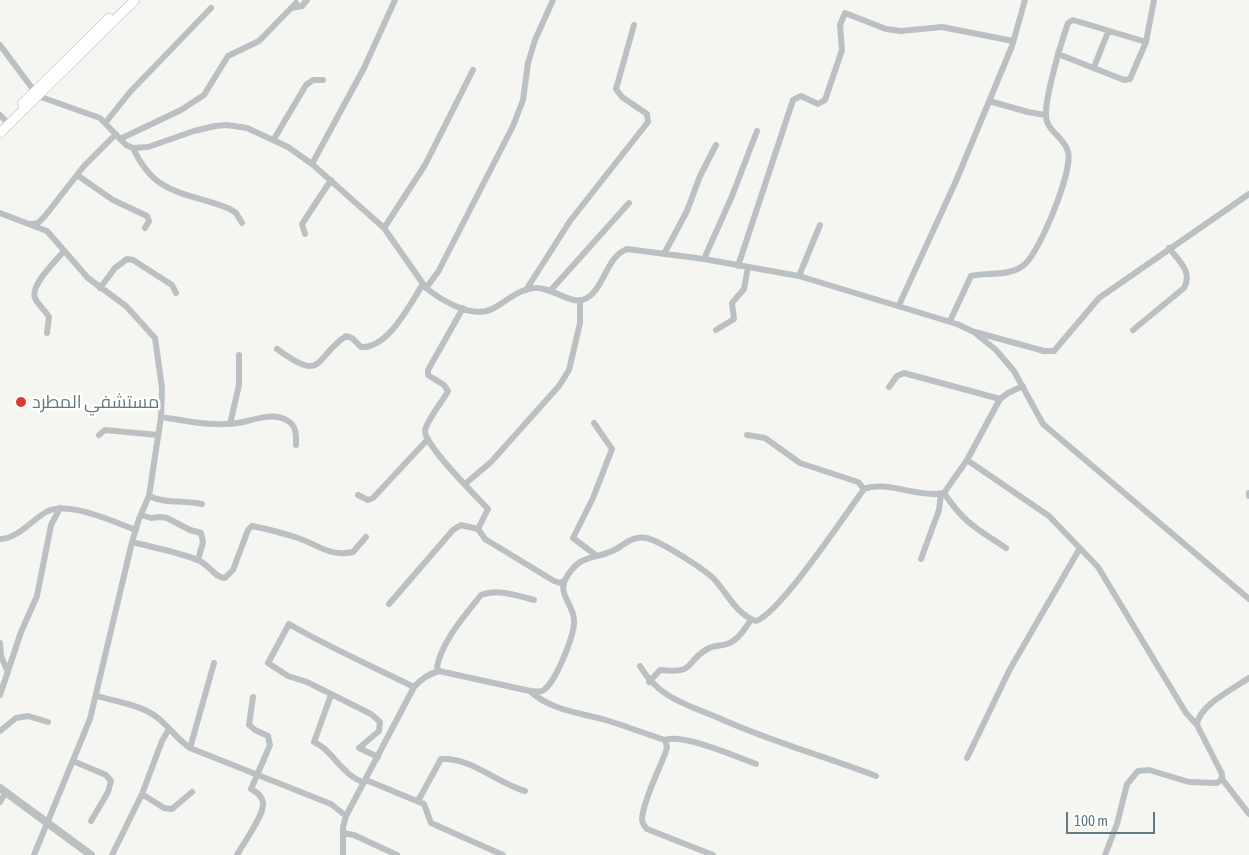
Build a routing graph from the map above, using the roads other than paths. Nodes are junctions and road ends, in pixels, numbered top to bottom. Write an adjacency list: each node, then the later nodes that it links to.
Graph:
1 (127, 0): 18 (main road)
2 (134, 0): 18 (main road)
3 (307, 0): 25 (street)
4 (396, 0): 29 (street)
5 (553, 0): 50 (street)
6 (1025, 0): 11 (street)
7 (1154, 0): 12 (street)
8 (211, 8): 22 (street)
9 (634, 25): 52 (street)
10 (1108, 32): 12 (street); 14 (street); 15 (street)
11 (1013, 41): 19 (street); 47 (street)
12 (1146, 42): 15 (street)
13 (0, 45): 18 (street)
14 (1058, 54): 15 (street); 20 (street)
15 (1094, 67)
16 (473, 70): 40 (street)
17 (323, 80): 26 (street)
18 (36, 94): 21 (main road); 22 (street); 24 (main road)
19 (989, 101): 20 (street); 56 (street)
20 (1045, 115): 58 (street)
21 (2, 121)
22 (106, 122): 25 (street)
23 (757, 131): 46 (street)
24 (0, 134)
25 (118, 136): 28 (street); 30 (street)
26 (274, 139): 28 (street); 29 (street)
27 (716, 145): 45 (street)
28 (134, 148): 36 (street)
29 (312, 164): 31 (street)
30 (77, 175): 35 (street); 39 (street)
31 (331, 180): 40 (street); 42 (street)
32 (1249, 194): 43 (street)
33 (629, 204): 53 (street)
34 (0, 213): 37 (street)
35 (45, 216): 37 (street); 41 (street)
36 (242, 223)
37 (31, 224): 41 (street)
38 (820, 225): 49 (street)
39 (145, 228)
40 (384, 228): 50 (street)
41 (48, 232): 44 (street)
42 (305, 234)
43 (1169, 248): 60 (street); 61 (street)
44 (64, 251): 51 (street); 62 (street)
45 (664, 254): 46 (street); 55 (street)
46 (704, 259): 47 (street)
47 (738, 266): 48 (street)
48 (748, 267): 49 (street); 59 (street)
49 (799, 276): 56 (street)
50 (424, 286): 57 (street); 63 (street)
51 (100, 288): 54 (street); 68 (street)
52 (526, 290): 53 (street); 57 (street)
53 (551, 290): 55 (street)
54 (176, 293)
55 (580, 300): 77 (street)
56 (899, 305): 58 (street)
57 (463, 308): 74 (street)
58 (950, 321): 61 (street)
59 (716, 330)
60 (1133, 330)
61 (974, 332): 66 (street)
62 (47, 333)
63 (276, 349)
64 (239, 355): 70 (street)
65 (889, 386): 67 (street)
66 (1022, 386): 67 (street); 96 (street)
67 (1000, 399): 76 (street)
68 (161, 417): 70 (street); 72 (street)
69 (594, 422): 92 (street)
70 (230, 424): 75 (street)
71 (99, 435): 72 (street)
72 (158, 435): 81 (street)
73 (747, 435): 78 (street)
74 (428, 438): 77 (street); 80 (street)
75 (296, 445)
76 (967, 460): 79 (street); 91 (street)
77 (465, 484): 85 (street)
78 (864, 490): 79 (street); 99 (street)
79 (942, 493): 90 (street); 93 (street)
80 (358, 495)
81 (149, 496): 82 (street); 84 (street)
82 (202, 504)
83 (60, 508): 86 (street); 88 (street); 103 (street)
84 (141, 515): 86 (street); 94 (street)
85 (478, 529): 95 (street); 98 (street)
86 (136, 530): 89 (street)
87 (366, 538): 94 (street)
88 (0, 539)
89 (132, 542): 94 (street); 111 (street)
90 (1006, 548)
91 (1080, 548): 114 (street); 120 (street)
92 (597, 556): 95 (street); 99 (street)
93 (921, 559)
94 (198, 560)
95 (564, 582): 108 (street)
96 (1249, 599)
97 (534, 600): 104 (street)
98 (389, 604)
99 (750, 620): 106 (street)
100 (0, 644): 103 (street)
101 (214, 663): 118 (street)
102 (640, 666): 106 (street)
103 (7, 671): 109 (street)
104 (439, 671): 107 (street); 108 (street)
105 (1249, 678): 114 (street)
106 (649, 682): 124 (street)
107 (414, 688): 110 (street); 119 (street)
108 (530, 691): 117 (street)
109 (0, 695)
110 (331, 695): 119 (street); 126 (street)
111 (97, 696): 115 (street); 121 (street)
112 (253, 697): 123 (street)
113 (48, 722): 116 (street)
114 (1197, 726): 125 (street)
115 (169, 730): 118 (street); 130 (street)
116 (0, 731)
117 (665, 740): 122 (street); 145 (street)
118 (190, 748): 123 (street)
119 (378, 757): 126 (street)
120 (967, 758)
121 (73, 761): 135 (street); 136 (street)
122 (756, 764)
123 (258, 775): 134 (street); 141 (street)
124 (876, 776)
125 (1222, 779): 133 (street); 146 (street)
126 (365, 782): 131 (street); 134 (street)
127 (3, 790): 132 (street); 135 (street)
128 (524, 791): 131 (street)
129 (192, 792): 130 (street)
130 (142, 794): 140 (street)
131 (418, 801): 144 (street)
132 (0, 802)
133 (1249, 814)
134 (346, 816): 137 (street)
135 (48, 821): 138 (street); 139 (street)
136 (91, 821)
137 (343, 834): 142 (street); 143 (street)
138 (34, 855)
139 (91, 855)
140 (112, 855)
141 (237, 855)
142 (343, 855)
143 (397, 855)
144 (503, 855)
145 (713, 855)
146 (1105, 855)

